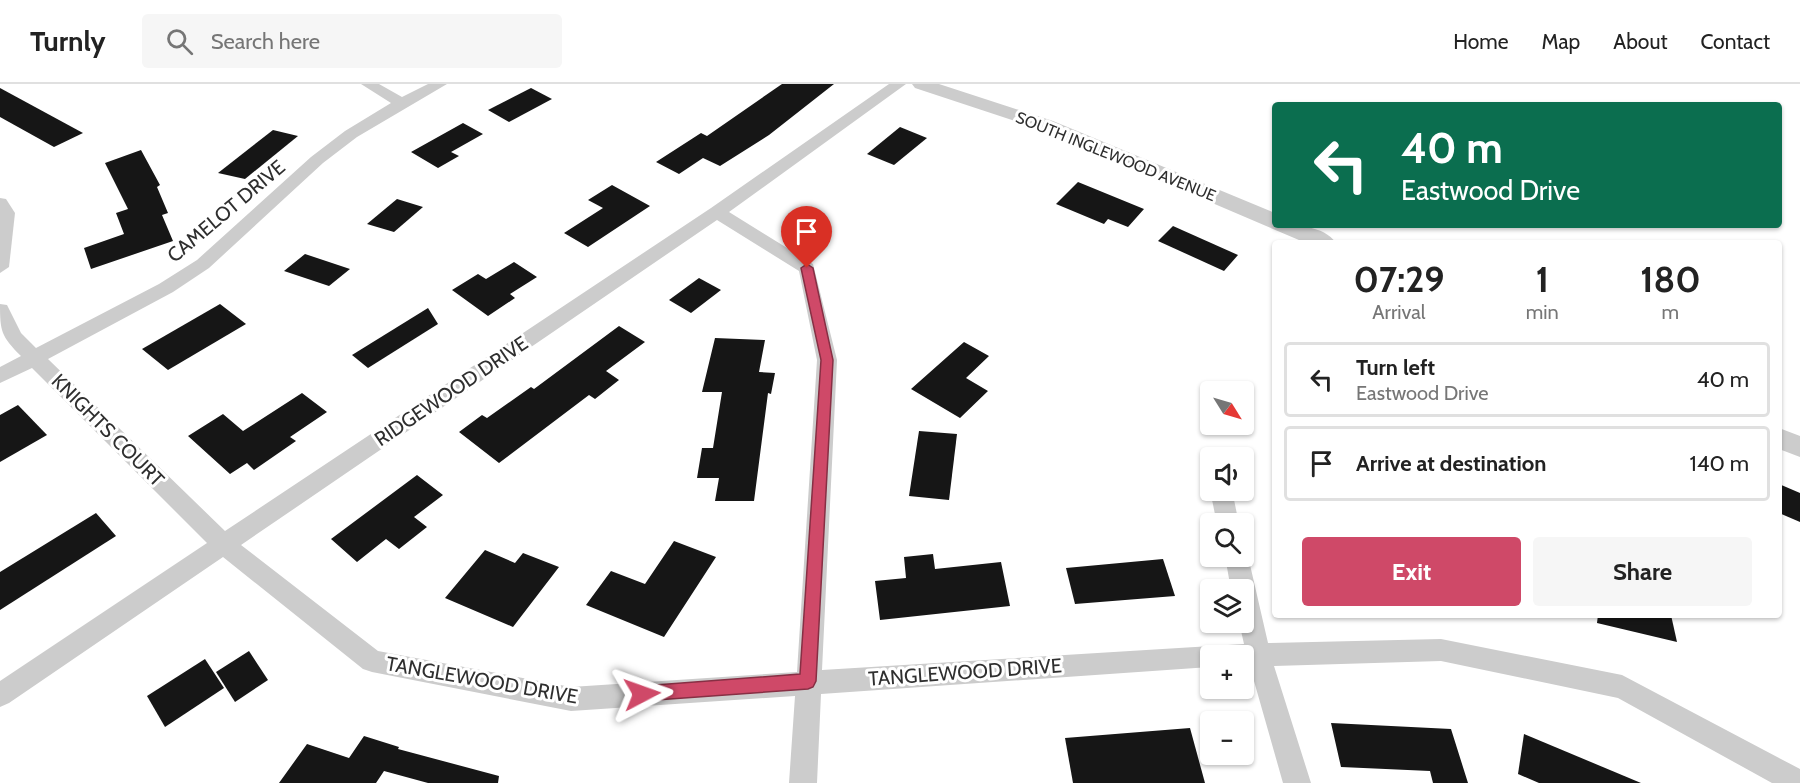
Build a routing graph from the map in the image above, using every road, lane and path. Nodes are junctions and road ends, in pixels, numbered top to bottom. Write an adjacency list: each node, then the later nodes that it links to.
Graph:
1 (368, 84): 5 (street)
2 (440, 84): 5 (street, CAMELOT DRIVE)
3 (899, 84): 7 (street, RIDGEWOOD DRIVE)
4 (921, 84): 8 (street, SOUTH INGLEWOOD AVENUE)
5 (402, 103): 13 (street, CAMELOT DRIVE)
6 (0, 203): 11 (street)
7 (717, 212): 17 (street, RIDGEWOOD DRIVE); 22 (street)
8 (1272, 220)
9 (1290, 228): 10 (street)
10 (1318, 240)
11 (0, 267)
12 (0, 310): 13 (street, KNIGHTS COURT)
13 (34, 358): 14 (street, CAMELOT DRIVE); 17 (street, KNIGHTS COURT)
14 (0, 376)
15 (1782, 439): 16 (street)
16 (1800, 447)
17 (224, 545): 22 (street, TANGLEWOOD DRIVE); 23 (street, RIDGEWOOD DRIVE)
18 (1253, 633): 20 (street)
19 (1254, 653): 20 (street)
20 (1258, 653): 25 (street); 26 (street)
21 (1200, 657): 22 (street, TANGLEWOOD DRIVE)
22 (808, 681): 24 (street)
23 (0, 694)
24 (803, 783)
25 (1297, 783)
26 (1799, 783)

